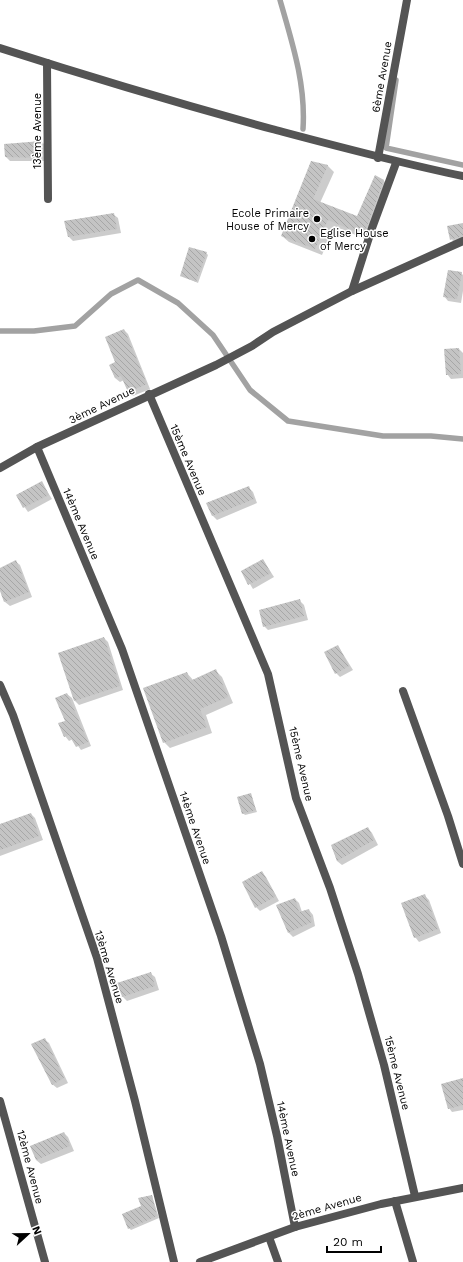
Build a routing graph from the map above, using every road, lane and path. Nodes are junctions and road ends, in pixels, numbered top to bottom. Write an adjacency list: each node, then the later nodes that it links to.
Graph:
1 (407, 0): 4 (street, 6ème Avenue)
2 (0, 48): 3 (street)
3 (47, 63): 4 (street); 7 (street, 13ème Avenue)
4 (378, 158): 5 (street)
5 (396, 163): 6 (street); 9 (street)
6 (463, 176)
7 (48, 199)
8 (463, 241): 9 (street, 3ème Avenue)
9 (352, 291): 10 (street, 3ème Avenue)
10 (149, 394): 11 (street, 3ème Avenue); 18 (street, 15ème Avenue)
11 (37, 447): 12 (street, 3ème Avenue); 20 (street, 14ème Avenue)
12 (0, 468)
13 (0, 685): 23 (street, 13ème Avenue)
14 (403, 691): 15 (street)
15 (463, 864)
16 (0, 1101): 22 (street, 12ème Avenue)
17 (463, 1188): 18 (street, 2ème Avenue)
18 (415, 1196): 19 (street, 2ème Avenue)
19 (395, 1201): 20 (street, 2ème Avenue); 26 (street)
20 (295, 1227): 21 (street, 2ème Avenue)
21 (269, 1237): 24 (street, 2ème Avenue); 25 (street)
22 (45, 1262)
23 (174, 1262)
24 (200, 1262)
25 (278, 1262)
26 (413, 1262)

